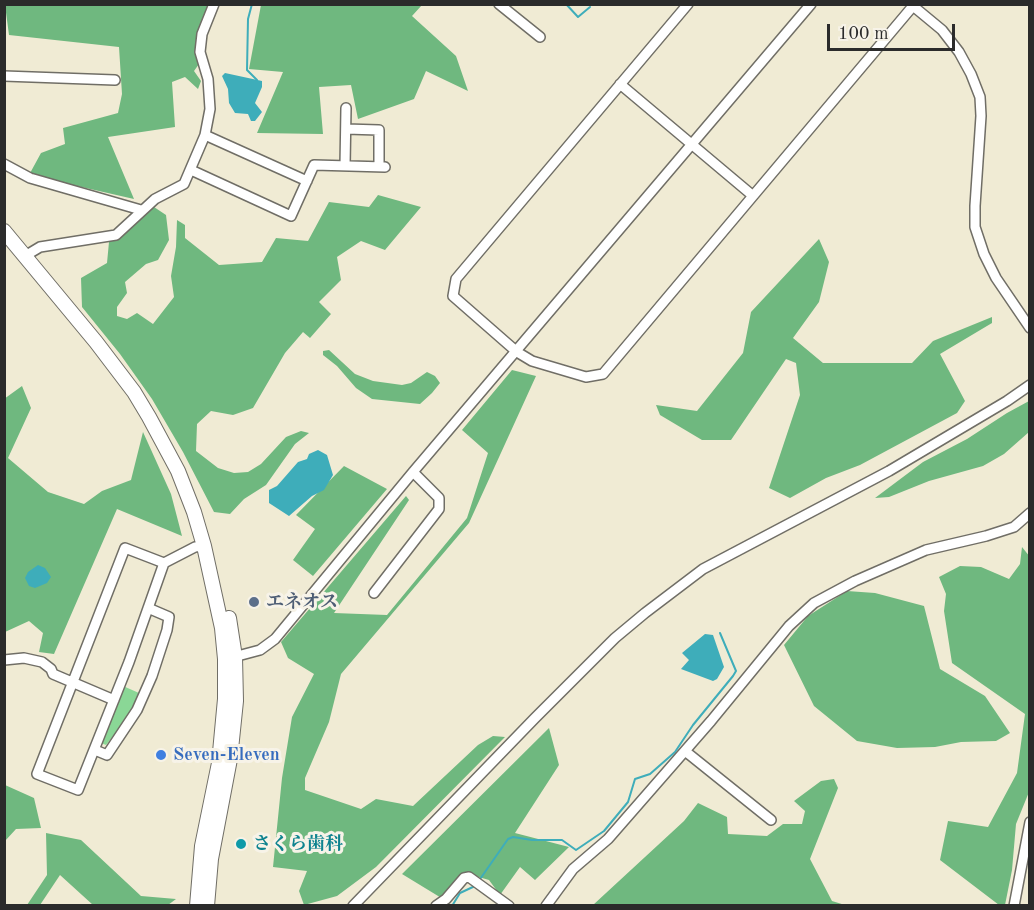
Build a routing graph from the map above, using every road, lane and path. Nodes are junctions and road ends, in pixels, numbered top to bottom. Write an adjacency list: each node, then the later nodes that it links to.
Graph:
1 (214, 4): 12 (street)
2 (500, 4): 6 (street)
3 (688, 4): 9 (street)
4 (811, 4): 13 (street)
5 (912, 5): 18 (street); 22 (street)
6 (540, 37)
7 (4, 76): 8 (street)
8 (115, 80)
9 (620, 84): 13 (street); 23 (street)
10 (346, 108): 11 (street)
11 (346, 129): 15 (street); 15 (street)
12 (205, 135): 16 (street); 17 (street)
13 (693, 145): 18 (street); 23 (street)
14 (4, 164): 19 (street)
15 (345, 166): 17 (street)
16 (191, 170): 17 (street); 19 (street)
17 (307, 181)
18 (752, 195): 23 (street)
19 (141, 210): 21 (street)
20 (4, 231): 21 (highway)
21 (25, 256): 25 (highway)
22 (1029, 328)
23 (517, 352): 26 (street)
24 (1029, 385): 42 (street)
25 (165, 447): 28 (highway); 32 (highway)
26 (414, 472): 30 (street); 32 (street)
27 (1029, 513): 37 (street)
28 (204, 546): 29 (street); 32 (highway)
29 (164, 563): 31 (street); 34 (street)
30 (374, 593)
31 (148, 608): 35 (street); 36 (street)
32 (230, 658): 40 (highway); 41 (highway)
33 (4, 660): 34 (street)
34 (74, 683): 35 (street); 36 (street)
35 (114, 700): 36 (street)
36 (95, 750)
37 (685, 751): 38 (street); 45 (street)
38 (771, 820)
39 (1029, 822): 46 (street)
40 (196, 906)
41 (207, 906)
42 (353, 906)
43 (436, 906): 44 (street)
44 (509, 906)
45 (546, 906)
46 (1014, 906)

